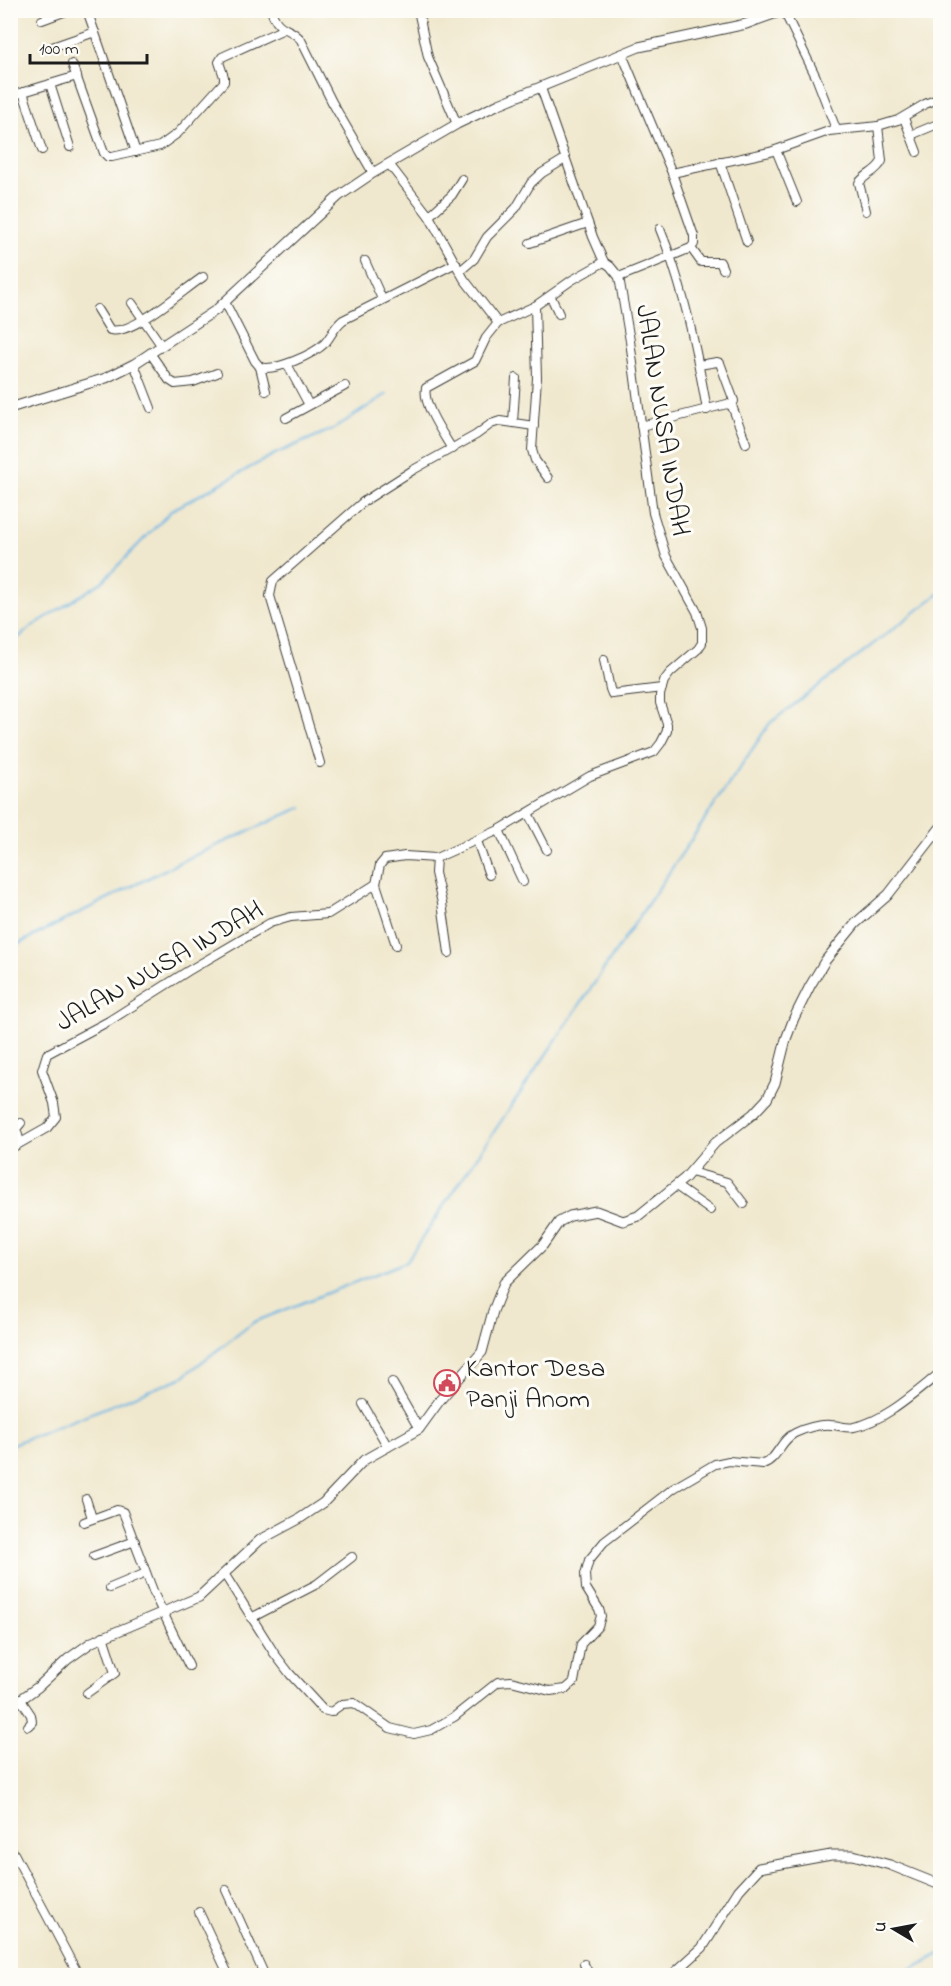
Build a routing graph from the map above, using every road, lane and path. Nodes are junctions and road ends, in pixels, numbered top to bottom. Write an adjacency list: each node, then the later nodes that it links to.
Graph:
1 (69, 10): 7 (street)
2 (87, 10): 9 (street)
3 (271, 10): 8 (street)
4 (418, 10): 21 (street)
5 (785, 11): 6 (street); 23 (street)
6 (772, 13): 11 (street)
7 (42, 20)
8 (284, 29): 28 (street); 33 (street)
9 (94, 32): 10 (street); 28 (street)
10 (52, 47)
11 (622, 54): 15 (street); 34 (street)
12 (72, 64): 13 (street)
13 (77, 76): 14 (street); 28 (street)
14 (50, 84): 16 (street); 25 (street)
15 (540, 88): 21 (street); 30 (street, JALAN NUSA INDAH)
16 (23, 92): 17 (street); 26 (street)
17 (10, 96)
18 (940, 98): 19 (street)
19 (904, 118): 22 (street); 24 (street)
20 (940, 123): 24 (street)
21 (457, 124): 32 (street)
22 (878, 126): 23 (street); 37 (street)
23 (836, 129): 27 (street)
24 (910, 135): 29 (street)
25 (70, 147)
26 (42, 150)
27 (776, 150): 31 (street); 36 (street)
28 (136, 152)
29 (917, 152)
30 (565, 159): 39 (street, JALAN NUSA INDAH); 47 (street)
31 (720, 162): 34 (street); 41 (street)
32 (389, 164): 33 (street); 38 (street)
33 (373, 173): 53 (street)
34 (672, 173): 43 (street)
35 (462, 179): 38 (street)
36 (797, 202)
37 (866, 211)
38 (429, 216): 47 (street)
39 (588, 223): 42 (street); 46 (street, JALAN NUSA INDAH)
40 (660, 229): 44 (street)
41 (747, 242)
42 (530, 243)
43 (691, 248): 44 (street); 48 (street)
44 (671, 256): 50 (street); 64 (street)
45 (365, 261): 52 (street)
46 (604, 262): 50 (street, JALAN NUSA INDAH); 51 (street)
47 (458, 267): 52 (street); 59 (street)
48 (723, 269)
49 (203, 277): 58 (street)
50 (619, 277): 78 (street, JALAN NUSA INDAH)
51 (550, 297): 55 (street); 57 (street)
52 (382, 300): 63 (street)
53 (225, 302): 60 (street); 65 (street)
54 (132, 303): 58 (street)
55 (535, 306): 59 (street); 77 (street)
56 (97, 309): 58 (street)
57 (559, 314)
58 (143, 320): 60 (street)
59 (498, 323): 80 (street)
60 (161, 345): 61 (street)
61 (150, 353): 62 (street); 66 (street)
62 (134, 364): 72 (street); 73 (street)
63 (287, 364): 65 (street); 70 (street)
64 (699, 365): 71 (street); 74 (street)
65 (260, 367): 69 (street)
66 (217, 373)
67 (516, 378): 76 (street)
68 (345, 386): 70 (street)
69 (266, 391)
70 (309, 405): 75 (street)
71 (732, 406): 74 (street); 79 (street)
72 (10, 408)
73 (151, 408)
74 (708, 410): 78 (street)
75 (286, 418)
76 (513, 422): 77 (street); 80 (street)
77 (534, 426): 81 (street)
78 (640, 426): 83 (street, JALAN NUSA INDAH)
79 (746, 444)
80 (452, 449): 84 (street)
81 (548, 478)
82 (604, 660): 83 (street)
83 (662, 688): 85 (street)
84 (320, 763)
85 (528, 813): 87 (street); 89 (street)
86 (940, 828): 99 (street)
87 (500, 830): 88 (street); 92 (street)
88 (477, 841): 90 (street); 91 (street)
89 (547, 850)
90 (436, 858): 93 (street); 95 (street)
91 (489, 875)
92 (523, 882)
93 (376, 884): 94 (street); 97 (street, JALAN NUSA INDAH)
94 (396, 945)
95 (449, 952)
96 (21, 1123): 97 (street)
97 (20, 1142): 98 (street, JALAN NUSA INDAH)
98 (10, 1149)
99 (691, 1172): 100 (street); 101 (street)
100 (676, 1186): 102 (street); 106 (street)
101 (744, 1203)
102 (710, 1210)
103 (940, 1373): 118 (street)
104 (392, 1382): 106 (street)
105 (363, 1404): 107 (street)
106 (419, 1429): 107 (street)
107 (388, 1447): 115 (street)
108 (86, 1499): 109 (street)
109 (92, 1518): 110 (street); 111 (street)
110 (84, 1522)
111 (135, 1541): 112 (street); 114 (street)
112 (94, 1556)
113 (352, 1557): 118 (street)
114 (146, 1573): 116 (street); 117 (street)
115 (225, 1575): 117 (street); 118 (street)
116 (110, 1588)
117 (163, 1613): 119 (street); 120 (street)
118 (251, 1618)
119 (103, 1636): 121 (street); 122 (street)
120 (189, 1666)
121 (87, 1694)
122 (21, 1700): 123 (street); 124 (street)
123 (10, 1707)
124 (28, 1726)
125 (10, 1846): 130 (street)
126 (940, 1885): 134 (street)
127 (226, 1890): 132 (street)
128 (199, 1912): 131 (street)
129 (584, 1964): 133 (street)
130 (79, 1976)
131 (229, 1976)
132 (265, 1976)
133 (590, 1976)
134 (671, 1976)

